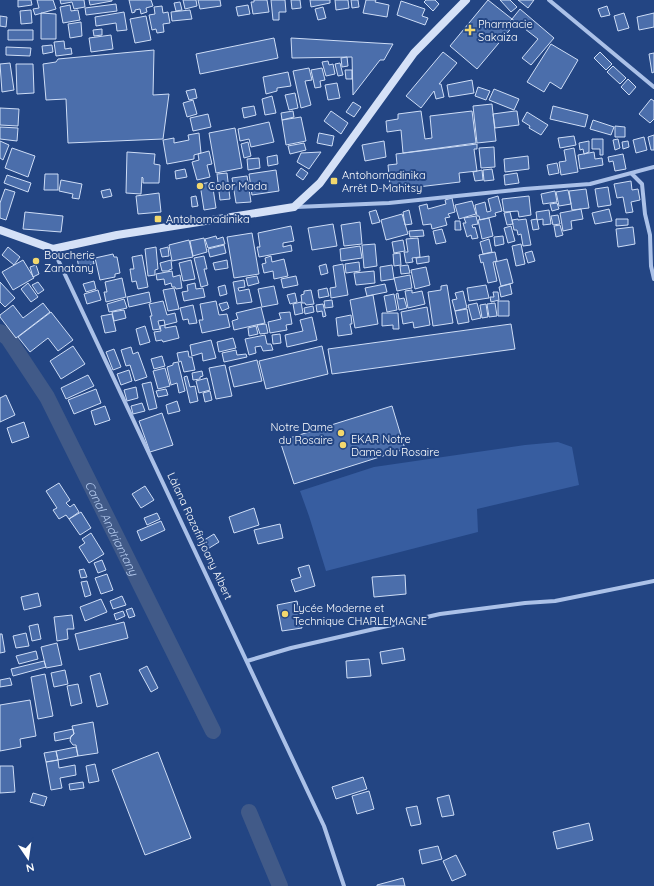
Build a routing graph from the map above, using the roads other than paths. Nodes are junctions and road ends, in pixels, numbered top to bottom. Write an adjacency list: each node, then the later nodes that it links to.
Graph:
1 (466, 0): 6 (street)
2 (549, 0): 3 (street)
3 (654, 87)
4 (654, 167): 5 (street)
5 (631, 173): 6 (street); 9 (street)
6 (294, 207): 8 (street)
7 (0, 230): 8 (street)
8 (53, 249): 11 (street, Làlana Razafinjoany Albert)
9 (654, 279)
10 (654, 581): 11 (street)
11 (247, 661): 12 (street, Làlana Razafinjoany Albert)
12 (344, 886)

